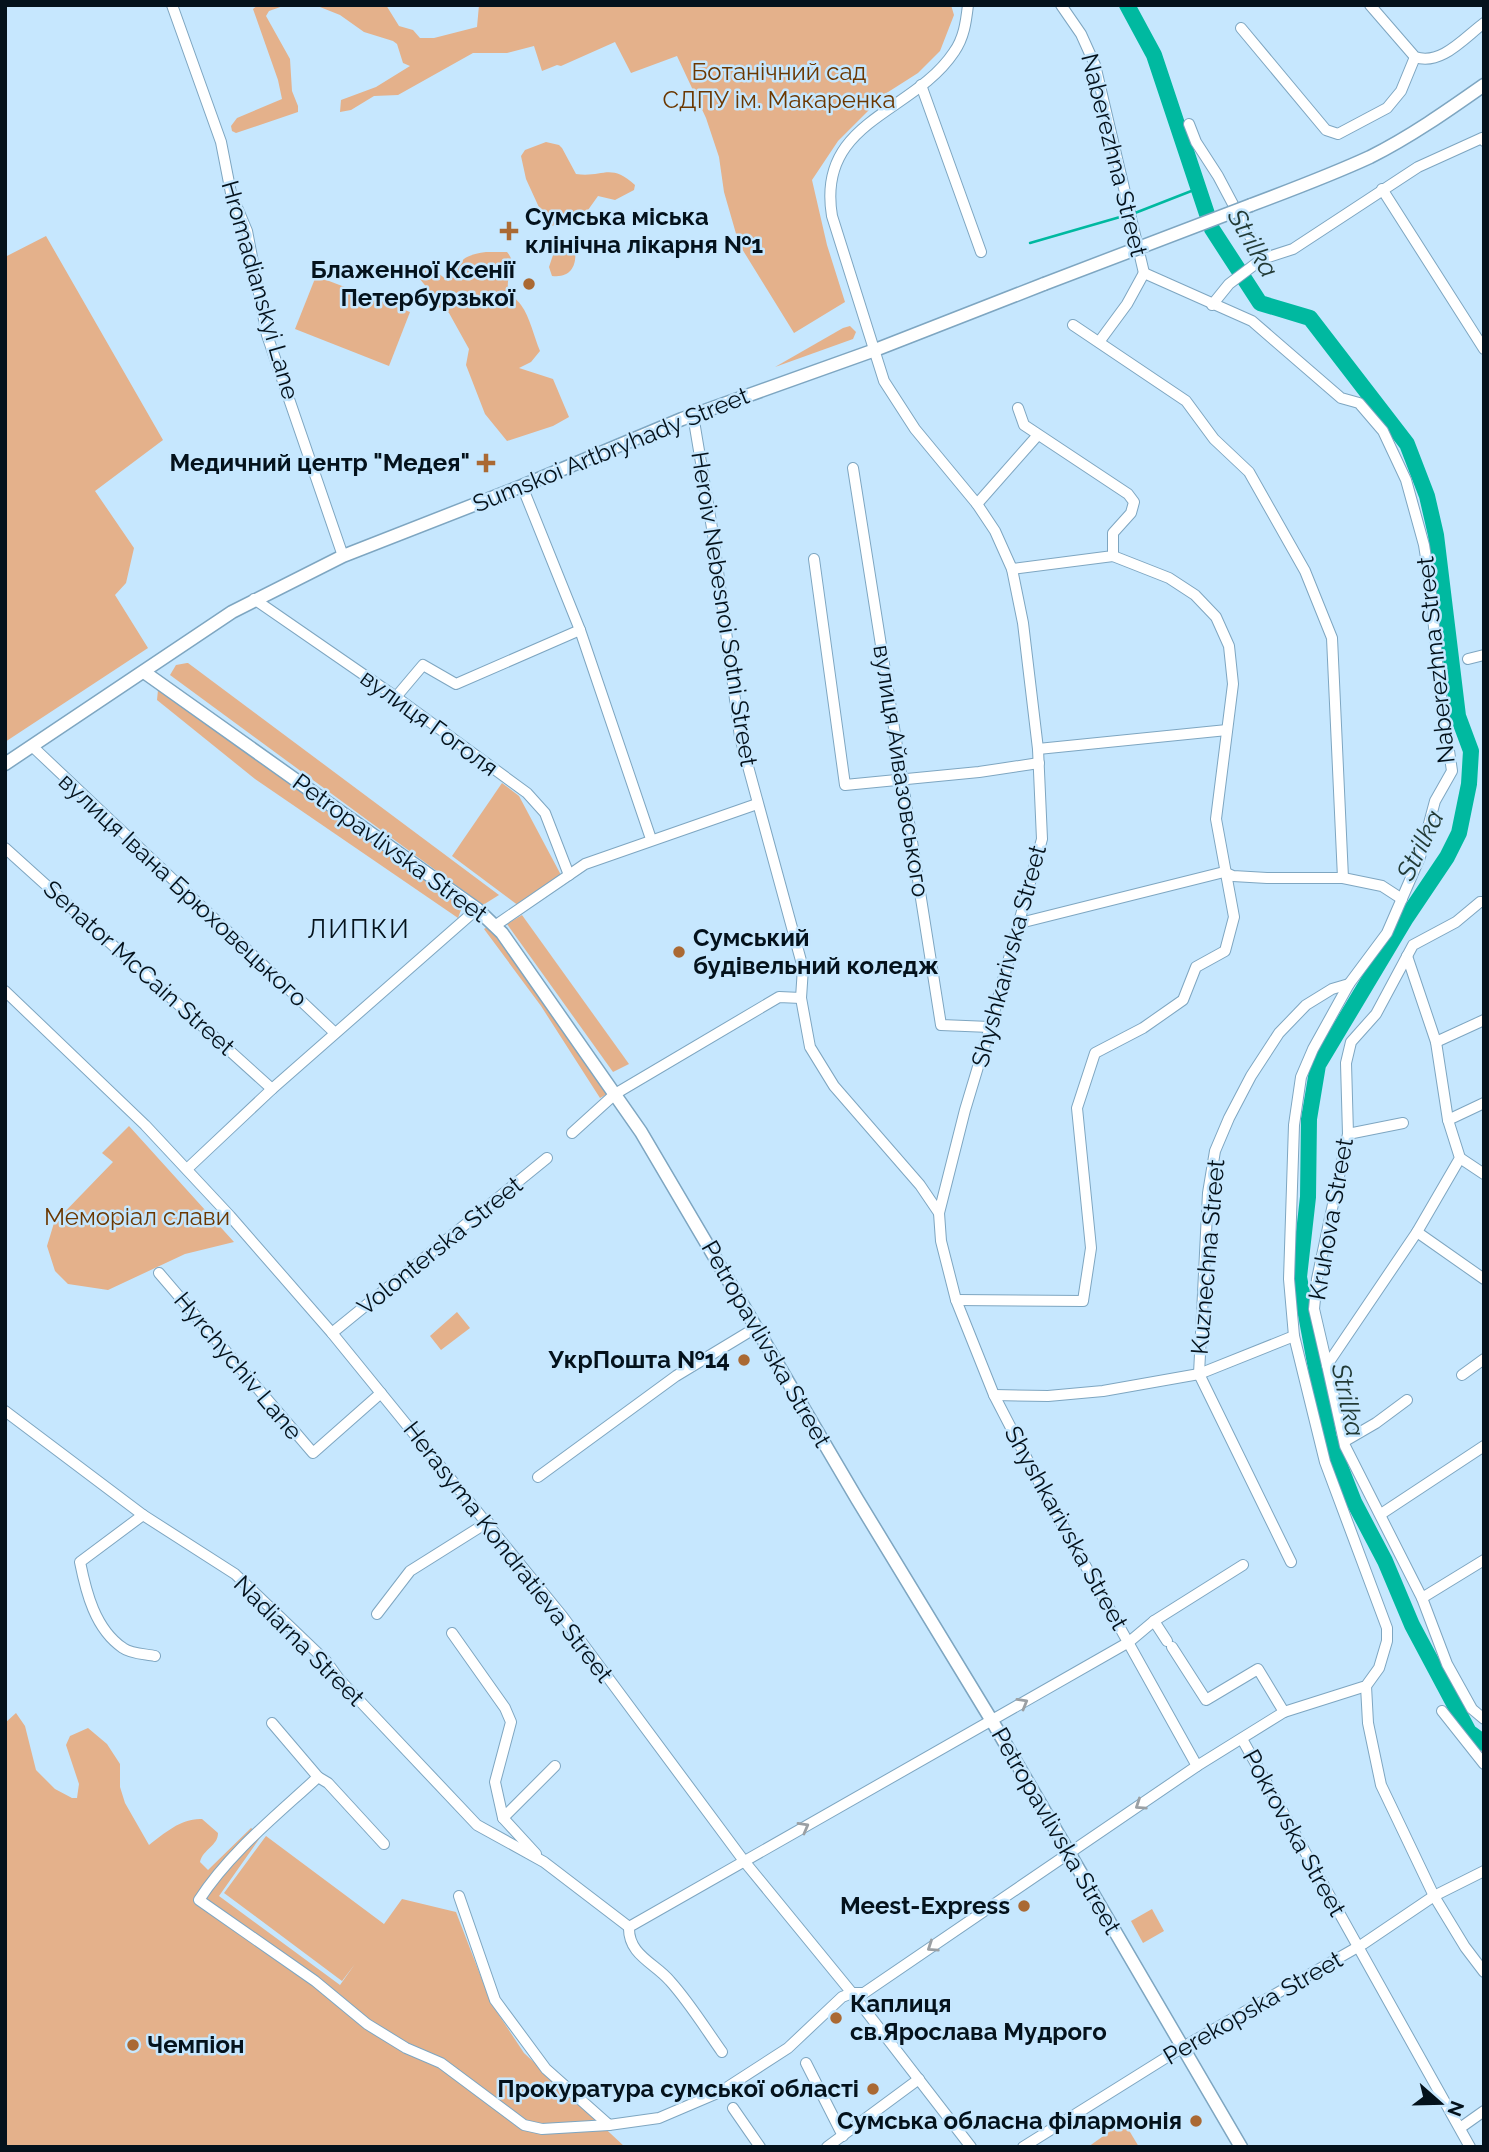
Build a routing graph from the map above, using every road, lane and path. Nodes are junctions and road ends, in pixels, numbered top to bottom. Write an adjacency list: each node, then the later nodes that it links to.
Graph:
1 (172, 5): 27 (street, Hromadianskyi Lane)
2 (968, 5): 9 (street)
3 (1061, 5): 15 (street, Naberezhna Street)
4 (1370, 5): 7 (street)
5 (1484, 23): 7 (street)
6 (1241, 28): 7 (street)
7 (1415, 57)
8 (1484, 85): 20 (main road, Sumskoi Artbryhady Street, bridge)
9 (920, 86): 13 (street); 20 (street, Shyshkarivska Street)
10 (1189, 124): 14 (street)
11 (1483, 140): 12 (street)
12 (1382, 189): 14 (street); 19 (street)
13 (981, 252)
14 (1259, 262): 16 (street)
15 (1144, 273): 16 (street, Naberezhna Street); 18 (street)
16 (1212, 304): 49 (street, Naberezhna Street)
17 (1073, 325): 18 (street)
18 (1098, 342): 48 (street)
19 (1484, 349)
20 (875, 350): 22 (main road, Sumskoi Artbryhady Street); 26 (street, Shyshkarivska Street)
21 (1018, 408): 23 (street)
22 (693, 415): 25 (main road, Sumskoi Artbryhady Street); 43 (street, Heroiv Nebesnoi Sotni Street)
23 (1037, 436): 26 (street); 28 (street)
24 (853, 468): 42 (street, вулиця Айвазовського)
25 (522, 486): 27 (main road, Sumskoi Artbryhady Street); 32 (street)
26 (978, 504): 30 (street, Shyshkarivska Street)
27 (343, 556): 31 (main road, Sumskoi Artbryhady Street)
28 (1112, 556): 30 (street); 37 (street)
29 (814, 559): 42 (street)
30 (1012, 569): 39 (street, Shyshkarivska Street)
31 (254, 600): 35 (main road, Sumskoi Artbryhady Street); 36 (street, вулиця Гоголя)
32 (580, 630): 36 (street); 44 (street)
33 (1484, 655): 34 (street)
34 (1468, 659)
35 (144, 672): 38 (main road, Sumskoi Artbryhady Street); 51 (main road, Petropavlivska Street)
36 (396, 697): 47 (street, вулиця Гоголя)
37 (1227, 730): 39 (street); 46 (street)
38 (33, 747): 41 (main road, Sumskoi Artbryhady Street); 60 (street, вулиця Івана Брюховецького)
39 (1038, 749): 40 (street, Shyshkarivska Street)
40 (1039, 762): 42 (street); 52 (street, Shyshkarivska Street)
41 (5, 764)
42 (902, 780): 59 (street, вулиця Айвазовського)
43 (757, 804): 44 (street); 57 (street, Heroiv Nebesnoi Sotni Street)
44 (651, 839): 47 (street)
45 (5, 848): 62 (street, Senator McCain Street)
46 (1224, 872): 48 (street); 52 (street); 79 (street)
47 (569, 875): 53 (street)
48 (1343, 878): 49 (street)
49 (1402, 899): 55 (street, Naberezhna Street)
50 (1484, 902): 54 (street)
51 (477, 909): 53 (main road, Petropavlivska Street); 60 (street)
52 (1020, 923): 59 (street, Shyshkarivska Street)
53 (496, 925): 63 (main road, Petropavlivska Street)
54 (1408, 956): 61 (street); 68 (street, Kruhova Street)
55 (1349, 984): 82 (street, Naberezhna Street); 85 (street, Kuznechna Street)
56 (5, 991): 71 (street, Herasyma Kondratieva Street)
57 (801, 999): 63 (street); 74 (street, Heroiv Nebesnoi Sotni Street)
58 (1484, 1020): 61 (street)
59 (990, 1027): 73 (street, Shyshkarivska Street)
60 (335, 1033): 62 (street)
61 (1436, 1042): 65 (street)
62 (272, 1088): 71 (street)
63 (615, 1094): 67 (street); 80 (main road, Petropavlivska Street)
64 (1484, 1103): 65 (street)
65 (1448, 1120): 70 (street)
66 (1404, 1124): 68 (street)
67 (572, 1133)
68 (1348, 1134): 84 (street, Kruhova Street)
69 (548, 1158): 81 (street, Volonterska Street)
70 (1460, 1158): 72 (street); 76 (street, Kruhova Street)
71 (187, 1169): 81 (street, Herasyma Kondratieva Street)
72 (1484, 1174)
73 (948, 1179): 74 (street); 75 (street, Shyshkarivska Street)
74 (920, 1185): 75 (street, Heroiv Nebesnoi Sotni Street)
75 (939, 1213): 79 (street, Shyshkarivska Street)
76 (1417, 1232): 78 (street); 84 (street, Kruhova Street)
77 (159, 1273): 87 (street, Hyrchychiv Lane)
78 (1484, 1279)
79 (956, 1300): 88 (street, Shyshkarivska Street)
80 (757, 1327): 93 (street); 110 (main road, Petropavlivska Street)
81 (332, 1333): 87 (street, Herasyma Kondratieva Street)
82 (1294, 1336): 85 (street); 106 (street, Naberezhna Street)
83 (1484, 1359): 86 (street)
84 (1328, 1365): 91 (street, Kruhova Street)
85 (1199, 1374): 88 (street); 98 (street, Kuznechna Street)
86 (1462, 1376)
87 (381, 1394): 96 (street, Herasyma Kondratieva Street)
88 (994, 1395): 104 (street, Shyshkarivska Street)
89 (1407, 1400): 91 (street)
90 (5, 1411): 94 (street, Nadiarna Street)
91 (1345, 1441): 95 (street, Kruhova Street)
92 (1484, 1446): 95 (street)
93 (538, 1477)
94 (143, 1514): 105 (street); 121 (street, Nadiarna Street)
95 (1381, 1514): 100 (street, Kruhova Street)
96 (488, 1522): 101 (street); 120 (street, Herasyma Kondratieva Street)
97 (1484, 1560): 100 (street)
98 (1291, 1562)
99 (1243, 1565): 102 (street)
100 (1422, 1598): 109 (street, Kruhova Street)
101 (377, 1614)
102 (1154, 1621): 104 (street); 108 (street)
103 (452, 1633): 117 (street)
104 (1129, 1642): 110 (street, one-way to 104); 115 (street, Shyshkarivska Street)
105 (155, 1656)
106 (1366, 1686): 108 (street); 123 (street)
107 (1442, 1711): 113 (street)
108 (1284, 1712): 112 (street)
109 (1484, 1719)
110 (992, 1721): 119 (main road, Petropavlivska Street); 120 (street, one-way to 110)
111 (272, 1723): 116 (street)
112 (1242, 1739): 115 (street); 126 (street, Pokrovska Street)
113 (1484, 1764)
114 (555, 1766): 117 (street)
115 (1197, 1766): 119 (street, one-way to 119)
116 (318, 1777): 118 (street); 135 (street)
117 (503, 1818): 121 (street, Nadiarna Street)
118 (384, 1844)
119 (1069, 1854): 128 (street, one-way to 128); 129 (main road, Petropavlivska Street)
120 (744, 1861): 125 (street); 128 (street, Herasyma Kondratieva Street)
121 (544, 1862): 125 (street, Nadiarna Street)
122 (1484, 1871): 123 (street, Perekopska Street)
123 (1434, 1895): 126 (street, Perekopska Street); 127 (street)
124 (459, 1896): 135 (street)
125 (629, 1927): 130 (street)
126 (1357, 1948): 129 (street, Perekopska Street); 136 (street, Pokrovska Street)
127 (1484, 1972)
128 (852, 1993): 132 (street, Herasyma Kondratieva Street); 135 (street)
129 (1183, 2047): 141 (street, Perekopska Street); 142 (main road, Petropavlivska Street)
130 (722, 2052)
131 (806, 2063): 137 (street)
132 (919, 2080): 137 (street); 140 (street, Herasyma Kondratieva Street)
133 (733, 2108): 138 (street)
134 (1484, 2111): 136 (street)
135 (609, 2125)
136 (1460, 2128): 143 (street, Pokrovska Street)
137 (844, 2136): 139 (street)
138 (760, 2147)
139 (827, 2147)
140 (971, 2147)
141 (1023, 2147)
142 (1241, 2147)
143 (1470, 2147)

